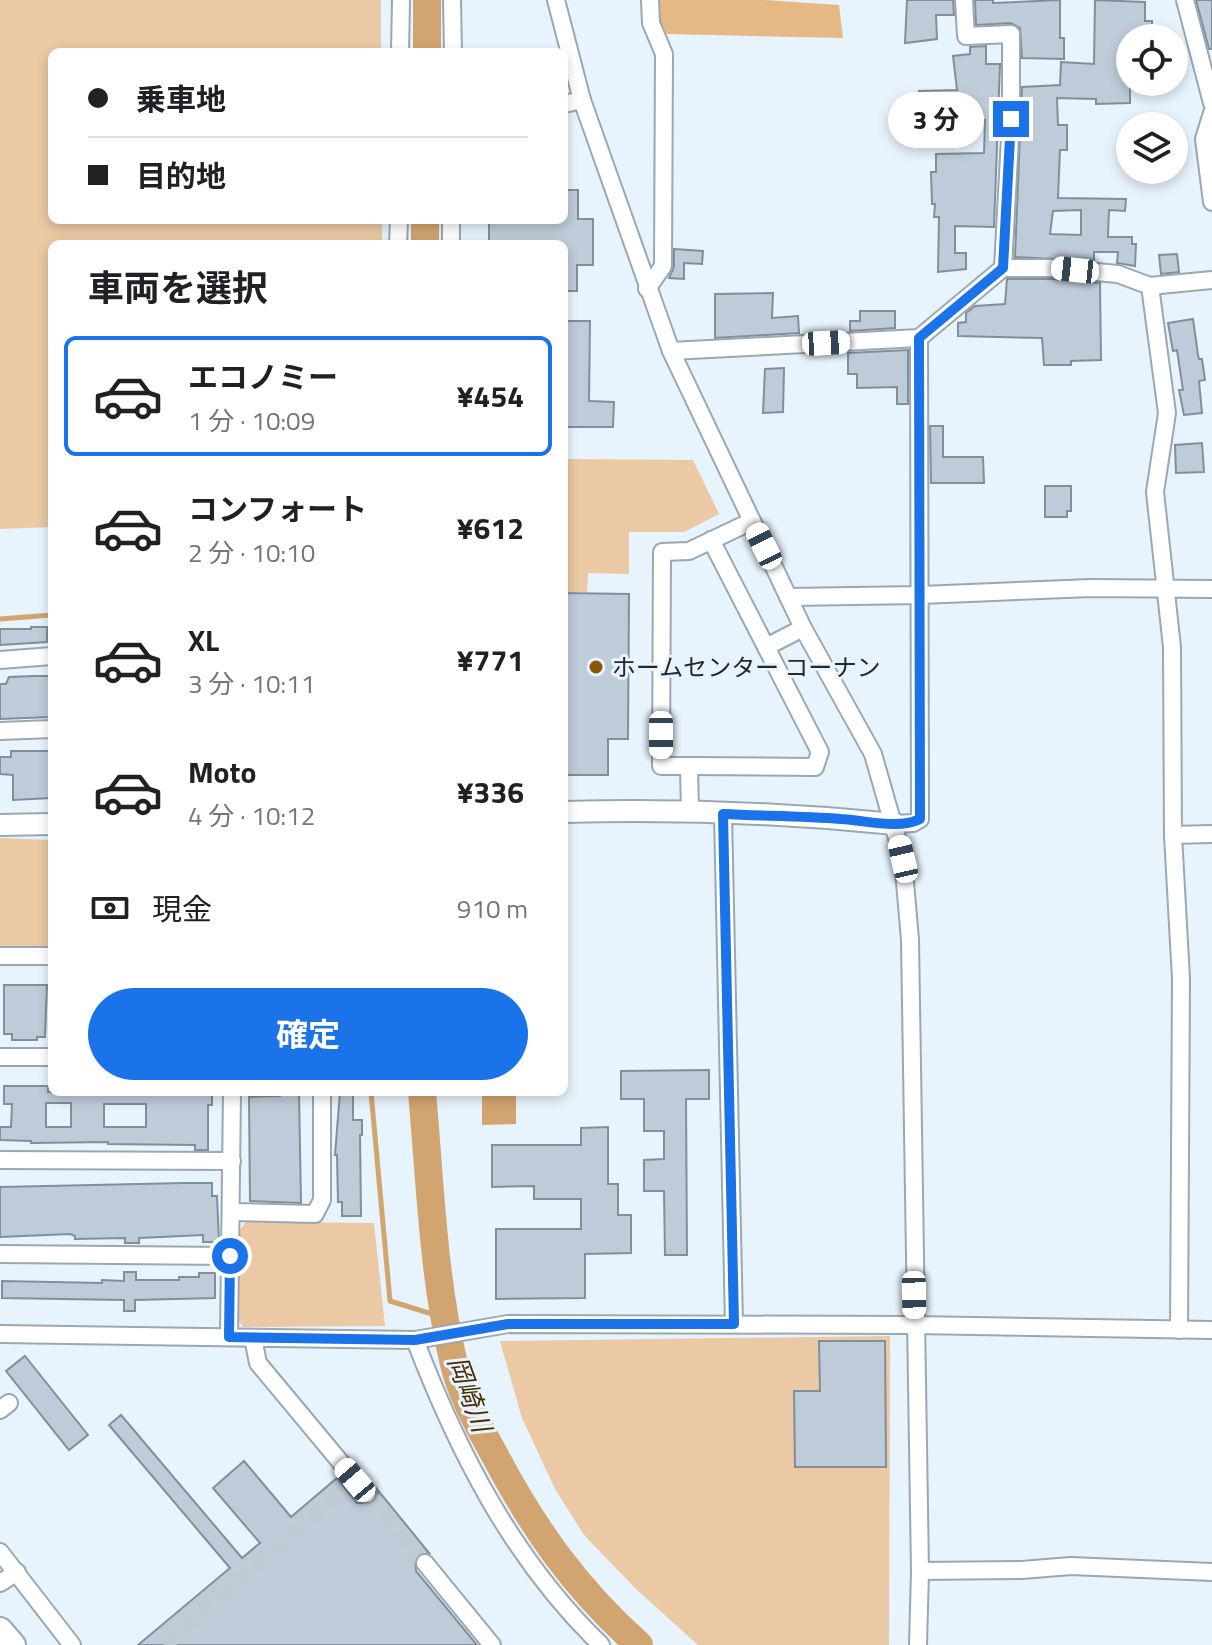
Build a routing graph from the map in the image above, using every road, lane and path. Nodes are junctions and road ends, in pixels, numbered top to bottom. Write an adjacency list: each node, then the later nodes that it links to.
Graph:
1 (401, 0): 7 (street)
2 (452, 0): 8 (street)
3 (556, 0): 9 (street)
4 (650, 0): 17 (street)
5 (964, 0): 14 (street)
6 (1185, 0): 11 (street)
7 (400, 48)
8 (453, 48)
9 (582, 100): 10 (street); 17 (street)
10 (568, 103)
11 (1212, 103)
12 (1212, 113): 13 (street)
13 (1212, 202)
14 (1003, 268): 16 (street); 18 (street)
15 (1212, 280): 16 (street)
16 (1150, 286): 22 (street)
17 (647, 289): 19 (street)
18 (919, 338): 19 (street); 24 (street)
19 (671, 351): 20 (street)
20 (752, 521): 21 (street); 25 (street)
21 (711, 540): 27 (street); 32 (street)
22 (1165, 589): 23 (street); 24 (street); 40 (street)
23 (1212, 589)
24 (921, 595): 25 (street); 37 (street)
25 (788, 597): 26 (street)
26 (803, 628): 27 (street); 37 (street)
27 (766, 647): 32 (street)
28 (48, 656): 29 (street)
29 (0, 660)
30 (48, 729): 31 (street)
31 (0, 731)
32 (689, 766): 34 (street)
33 (568, 812): 34 (main road)
34 (690, 813): 35 (main road)
35 (723, 814): 37 (main road); 52 (street)
36 (48, 824): 38 (main road)
37 (895, 824): 53 (street)
38 (0, 825)
39 (1212, 834): 40 (street)
40 (1173, 835): 54 (street)
41 (0, 956): 42 (street)
42 (48, 956)
43 (0, 1057): 44 (street)
44 (48, 1057)
45 (232, 1096): 48 (street)
46 (322, 1096): 49 (street)
47 (0, 1160): 48 (street)
48 (232, 1161): 49 (street)
49 (232, 1212): 51 (street)
50 (0, 1254): 51 (street)
51 (230, 1256): 57 (street)
52 (734, 1324): 53 (street); 59 (street)
53 (915, 1325): 54 (street); 63 (street)
54 (1179, 1330): 55 (street)
55 (1212, 1330)
56 (0, 1334): 57 (street)
57 (229, 1337): 58 (street)
58 (253, 1338): 59 (street); 60 (street)
59 (419, 1339): 71 (street)
60 (367, 1494)
61 (0, 1552): 64 (street)
62 (425, 1563): 70 (street)
63 (920, 1571): 65 (street); 72 (street)
64 (17, 1572): 66 (street); 69 (street)
65 (1212, 1572)
66 (0, 1583)
67 (0, 1630): 68 (highway)
68 (13, 1645)
69 (72, 1645)
70 (492, 1645)
71 (601, 1645)
72 (918, 1645)

